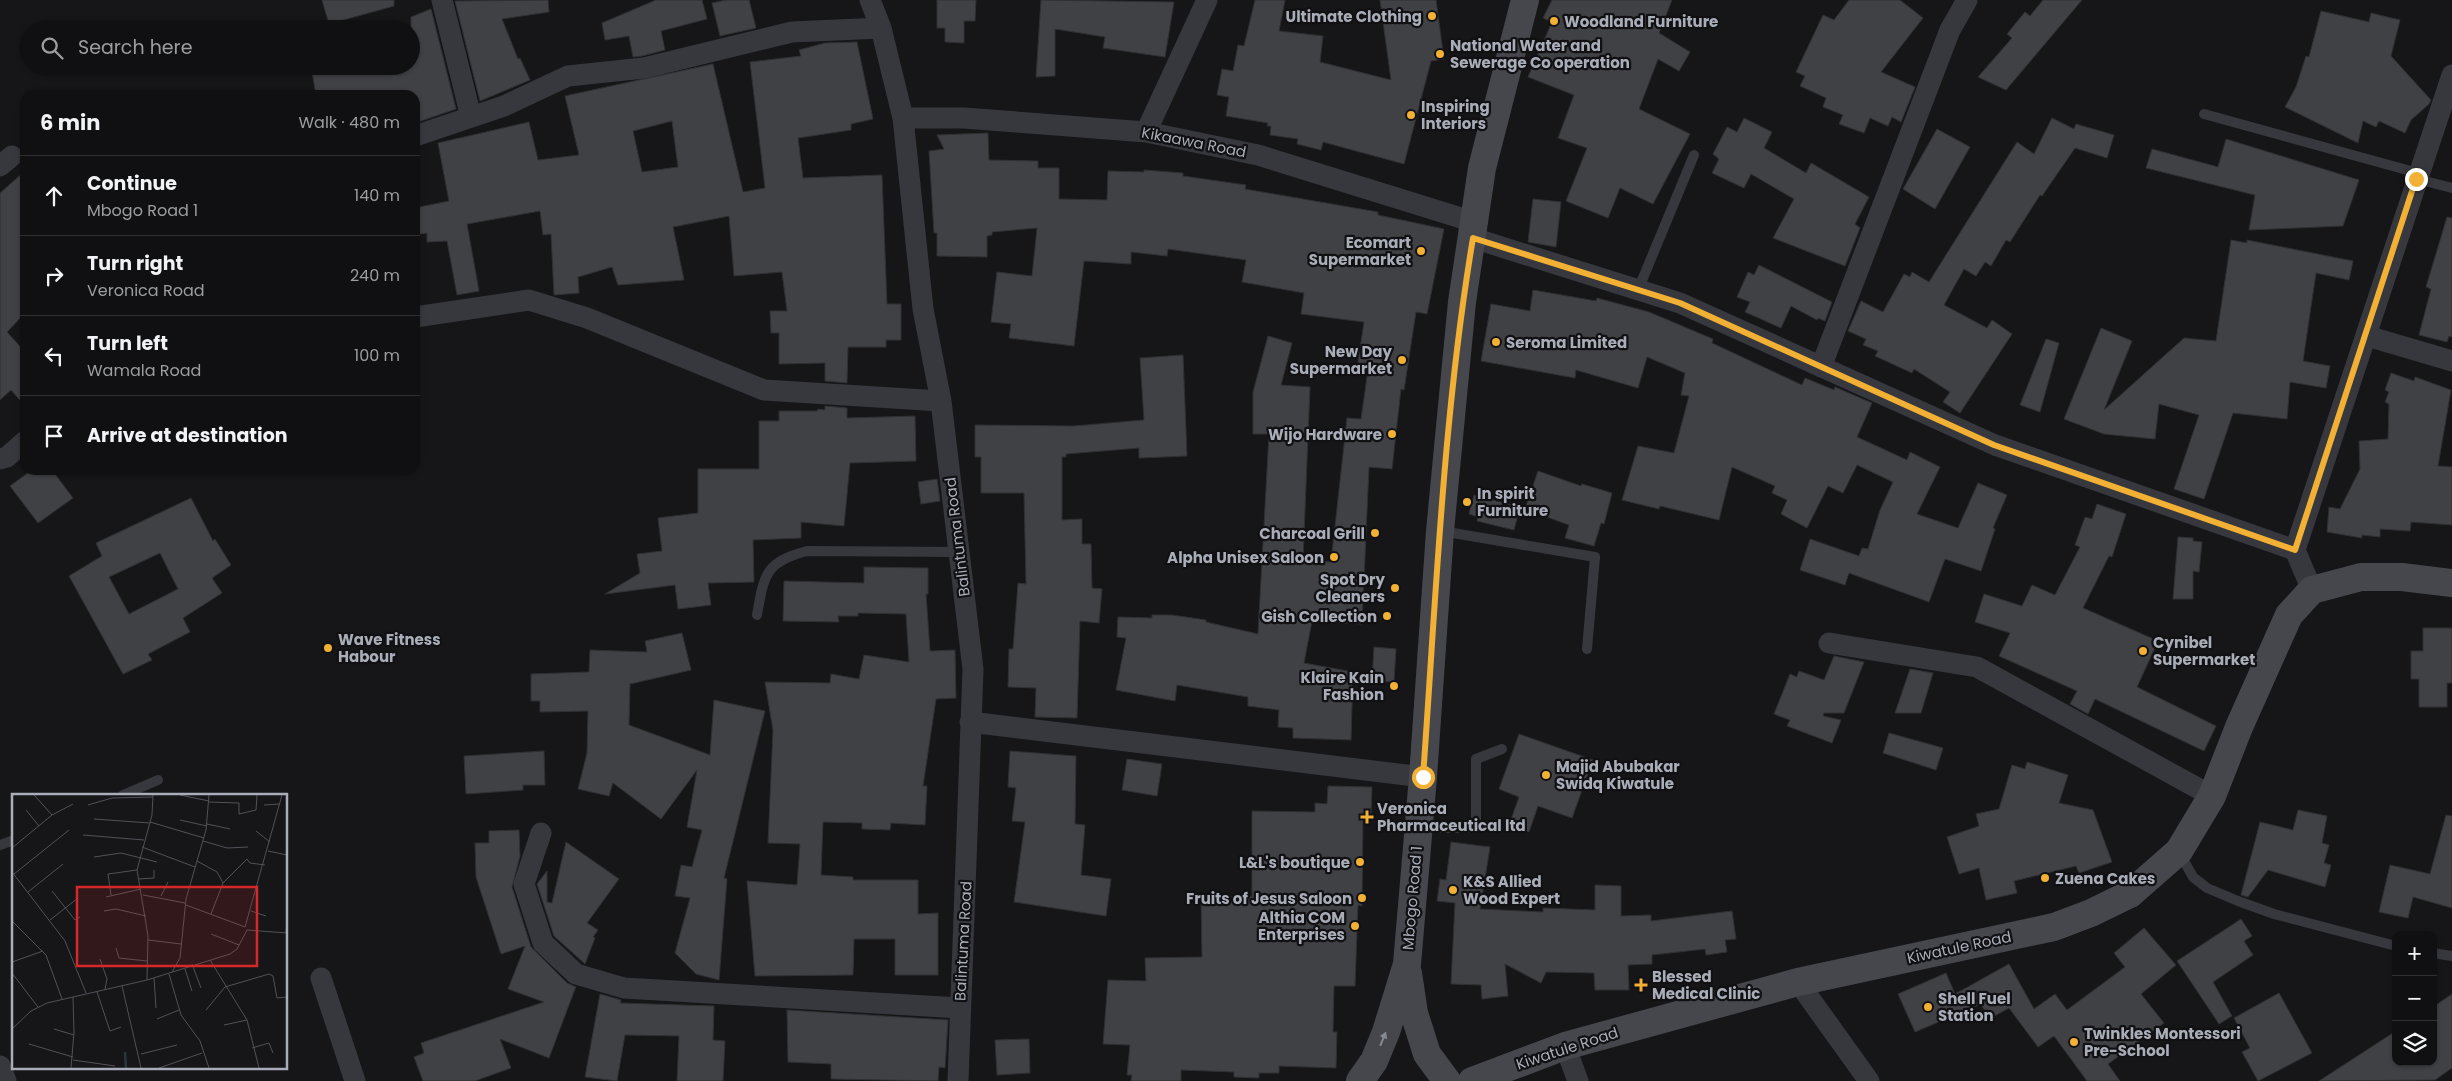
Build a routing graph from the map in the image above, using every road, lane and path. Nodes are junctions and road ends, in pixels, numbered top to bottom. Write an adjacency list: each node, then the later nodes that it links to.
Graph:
1 (442, 0): 9 (street)
2 (870, 0): 6 (street, Balintuma Road)
3 (1207, 0): 11 (street)
4 (1525, 0): 16 (main road, Mbogo Road 1)
5 (1966, 0): 21 (street)
6 (881, 28): 9 (street); 10 (street, Balintuma Road)
7 (2452, 75): 14 (street)
8 (2204, 114): 14 (lane)
9 (472, 117): 12 (street)
10 (903, 118): 11 (street, Kikaawa Road); 22 (street, Balintuma Road)
11 (1146, 132): 16 (street, Kikaawa Road)
12 (420, 134)
13 (1694, 155): 17 (lane)
14 (2417, 176): 15 (lane); 19 (street)
15 (2452, 188)
16 (1473, 230): 17 (street, Kikaawa Road); 25 (main road, Mbogo Road 1)
17 (1638, 290): 21 (street, Kikaawa Road)
18 (420, 316): 22 (street)
19 (2367, 336): 20 (street); 26 (street)
20 (2452, 361)
21 (1821, 366): 26 (street, Kikaawa Road)
22 (941, 401): 27 (street, Balintuma Road)
23 (20, 445): 24 (street)
24 (0, 459)
25 (1440, 531): 32 (lane); 35 (main road, Mbogo Road 1)
26 (2295, 550): 29 (street)
27 (959, 552): 30 (lane); 33 (street, Balintuma Road)
28 (2452, 583): 29 (main road)
29 (2312, 590): 38 (main road, Kiwatule Road)
30 (757, 614)
31 (1829, 643): 38 (street)
32 (1587, 649)
33 (970, 722): 35 (street); 50 (street, Balintuma Road)
34 (1502, 749): 39 (lane)
35 (1423, 777): 39 (main road, Mbogo Road 1)
36 (158, 780): 37 (lane)
37 (125, 794)
38 (2212, 796): 43 (main road, Kiwatule Road)
39 (1419, 828): 47 (main road, Mbogo Road 1)
40 (541, 833): 50 (street)
41 (12, 841): 42 (lane)
42 (0, 846)
43 (2179, 851): 44 (lane); 49 (main road, Kiwatule Road)
44 (2392, 945)
45 (2437, 954): 46 (lane)
46 (2452, 956)
47 (1406, 964): 56 (main road, Mbogo Road 1, one-way to 47); 57 (main road, Mbogo Road 1)
48 (321, 978): 54 (street)
49 (1798, 982): 51 (main road, Kiwatule Road); 60 (street)
50 (960, 1008): 55 (street, Balintuma Road)
51 (1565, 1046): 58 (main road, Kiwatule Road); 59 (street)
52 (0, 1066): 53 (street)
53 (6, 1081)
54 (355, 1081)
55 (958, 1081)
56 (1360, 1081)
57 (1447, 1081)
58 (1472, 1081)
59 (1578, 1081)
60 (1869, 1081)

